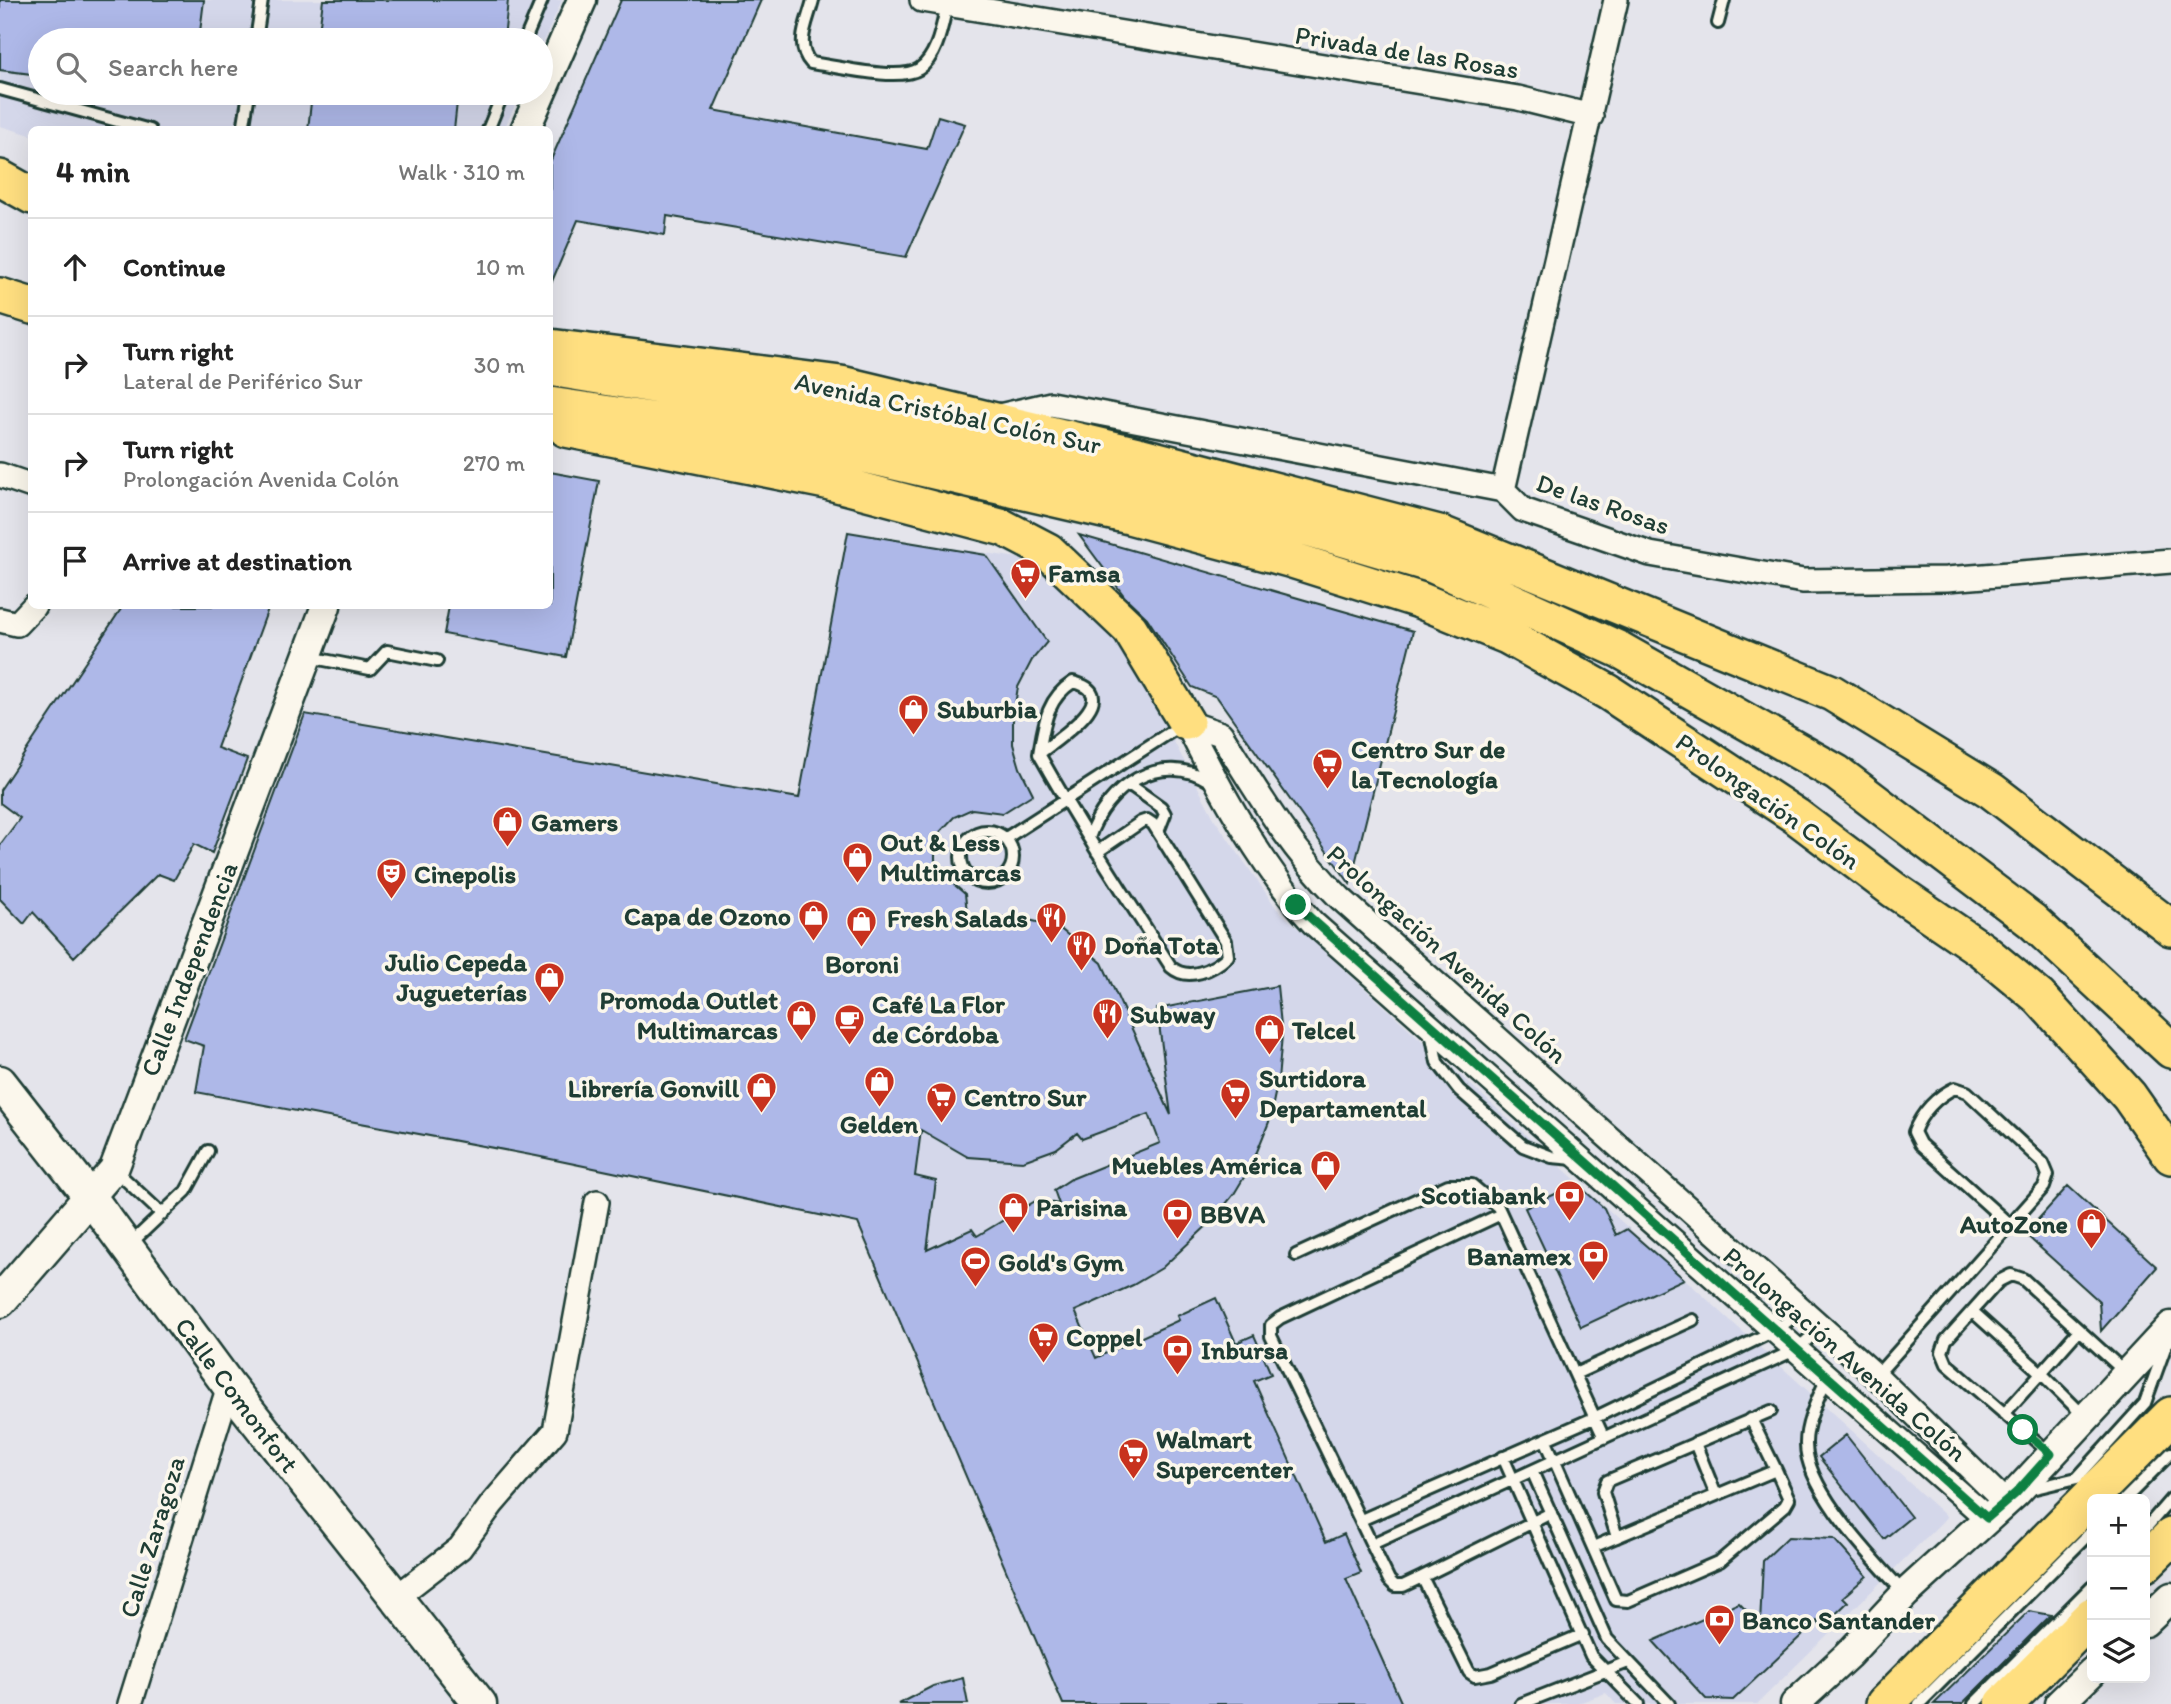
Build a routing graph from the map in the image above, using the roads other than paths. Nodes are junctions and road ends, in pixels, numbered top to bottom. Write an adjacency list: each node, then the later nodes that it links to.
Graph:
1 (262, 0): 10 (lane)
2 (542, 0): 11 (lane)
3 (582, 0): 12 (street)
4 (813, 0): 8 (lane)
5 (922, 0): 8 (street, Privada de las Rosas)
6 (1616, 0): 19 (street)
7 (1724, 0): 9 (lane)
8 (947, 5): 19 (street, Privada de las Rosas)
9 (1718, 23)
10 (258, 28)
11 (530, 28)
12 (553, 66)
13 (0, 89): 14 (lane)
14 (28, 97)
15 (59, 105): 20 (lane)
16 (247, 105): 21 (lane)
17 (498, 105): 22 (lane)
18 (536, 105): 23 (street)
19 (1591, 116): 33 (street)
20 (135, 126)
21 (244, 126)
22 (490, 126)
23 (527, 126)
24 (0, 296): 25 (main road)
25 (28, 305)
26 (553, 346): 29 (main road, Avenida Cristóbal Colón Sur)
27 (553, 368): 50 (main road)
28 (553, 405): 53 (main road, Prolongación Colón)
29 (987, 419): 33 (street, De las Rosas); 49 (main road, Avenida Cristóbal Colón Sur)
30 (553, 426): 40 (main road)
31 (0, 475): 32 (street)
32 (28, 485)
33 (1503, 490): 34 (street, De las Rosas)
34 (2171, 561)
35 (31, 609): 37 (street)
36 (325, 609): 38 (street, Calle Independencia)
37 (0, 620)
38 (307, 657): 39 (lane); 54 (street, Calle Independencia)
39 (437, 661)
40 (1186, 722): 43 (street, Prolongación Avenida Colón); 44 (lane); 63 (street, Prolongación Avenida Colón)
41 (1039, 754): 41 (lane); 44 (lane)
42 (1130, 785): 43 (lane); 45 (lane); 47 (lane)
43 (1218, 787): 68 (street, Prolongación Avenida Colón)
44 (1065, 800): 46 (lane); 47 (lane)
45 (1157, 832): 48 (lane); 48 (lane)
46 (1006, 838): 46 (lane)
47 (1089, 838): 48 (lane)
48 (1097, 852)
49 (2171, 928)
50 (2171, 1050)
51 (0, 1082): 55 (main road, Calle Comonfort)
52 (208, 1151): 57 (lane)
53 (2171, 1156)
54 (114, 1169): 55 (street, Calle Independencia); 57 (lane)
55 (90, 1197): 60 (main road, Calle Comonfort); 62 (main road, Calle Independencia)
56 (597, 1202): 112 (street)
57 (162, 1214): 60 (lane)
58 (1502, 1214): 61 (lane); 73 (lane); 99 (lane)
59 (2010, 1225): 59 (lane); 75 (lane)
60 (127, 1247): 77 (main road, Calle Comonfort)
61 (1296, 1255)
62 (0, 1301)
63 (1802, 1310): 67 (street, Prolongación Avenida Colón); 68 (lane)
64 (1972, 1311): 69 (lane); 72 (lane); 79 (lane)
65 (1693, 1321): 73 (lane)
66 (2171, 1326): 74 (street)
67 (1822, 1327): 71 (lane); 75 (street, Prolongación Avenida Colón)
68 (1776, 1330): 71 (street, Prolongación Avenida Colón); 81 (lane)
69 (2079, 1330): 72 (lane); 74 (lane)
70 (2171, 1332): 97 (lane)
71 (1797, 1349): 76 (street, Prolongación Avenida Colón); 84 (lane)
72 (2041, 1373): 79 (lane); 82 (lane)
73 (1575, 1374): 81 (lane)
74 (2127, 1374): 82 (street)
75 (1876, 1376): 97 (street, Prolongación Avenida Colón)
76 (1827, 1377): 97 (street, Prolongación Avenida Colón); 110 (lane)
77 (229, 1386): 112 (main road, Calle Comonfort); 120 (street, Calle Zaragoza)
78 (1770, 1410): 83 (lane)
79 (2004, 1414): 88 (lane)
80 (2171, 1416): 119 (highway)
81 (1596, 1417): 84 (lane); 85 (lane)
82 (2085, 1418): 88 (street)
83 (1751, 1419): 86 (lane); 91 (lane)
84 (1604, 1438): 90 (lane)
85 (1545, 1439): 89 (lane); 90 (lane)
86 (1695, 1443): 95 (lane); 103 (lane)
87 (2171, 1453): 94 (lane)
88 (2051, 1454): 97 (street)
89 (1503, 1457): 93 (lane); 99 (lane)
90 (1556, 1460): 92 (lane); 106 (lane)
91 (1776, 1470): 95 (lane); 106 (lane)
92 (1532, 1471): 93 (lane); 98 (lane)
93 (1512, 1480): 100 (lane); 105 (lane)
94 (2129, 1494)
95 (1716, 1495): 103 (lane)
96 (2171, 1499): 101 (lane)
97 (2002, 1504): 110 (street)
98 (1551, 1513): 100 (lane); 116 (lane)
99 (1361, 1520): 105 (lane)
100 (1531, 1522): 108 (lane); 115 (lane)
101 (2150, 1523)
102 (2087, 1535): 119 (lane)
103 (1618, 1537): 106 (lane)
104 (2171, 1537): 107 (highway)
105 (1372, 1544): 108 (lane)
106 (1593, 1548)
107 (2150, 1558)
108 (1422, 1577): 115 (lane)
109 (2087, 1591): 126 (lane)
110 (1905, 1594): 125 (street)
111 (2171, 1597): 114 (street)
112 (394, 1599): 121 (main road, Calle Comonfort)
113 (2088, 1620): 127 (highway)
114 (2147, 1620)
115 (1583, 1634): 117 (lane)
116 (1628, 1662): 117 (lane); 124 (lane)
117 (1606, 1671): 122 (lane); 123 (lane)
118 (2087, 1677): 128 (street)
119 (1894, 1702)
120 (130, 1704)
121 (480, 1704)
122 (1521, 1704)
123 (1638, 1704)
124 (1669, 1704)
125 (1795, 1704)
126 (1974, 1704)
127 (2004, 1704)
128 (2059, 1704)

